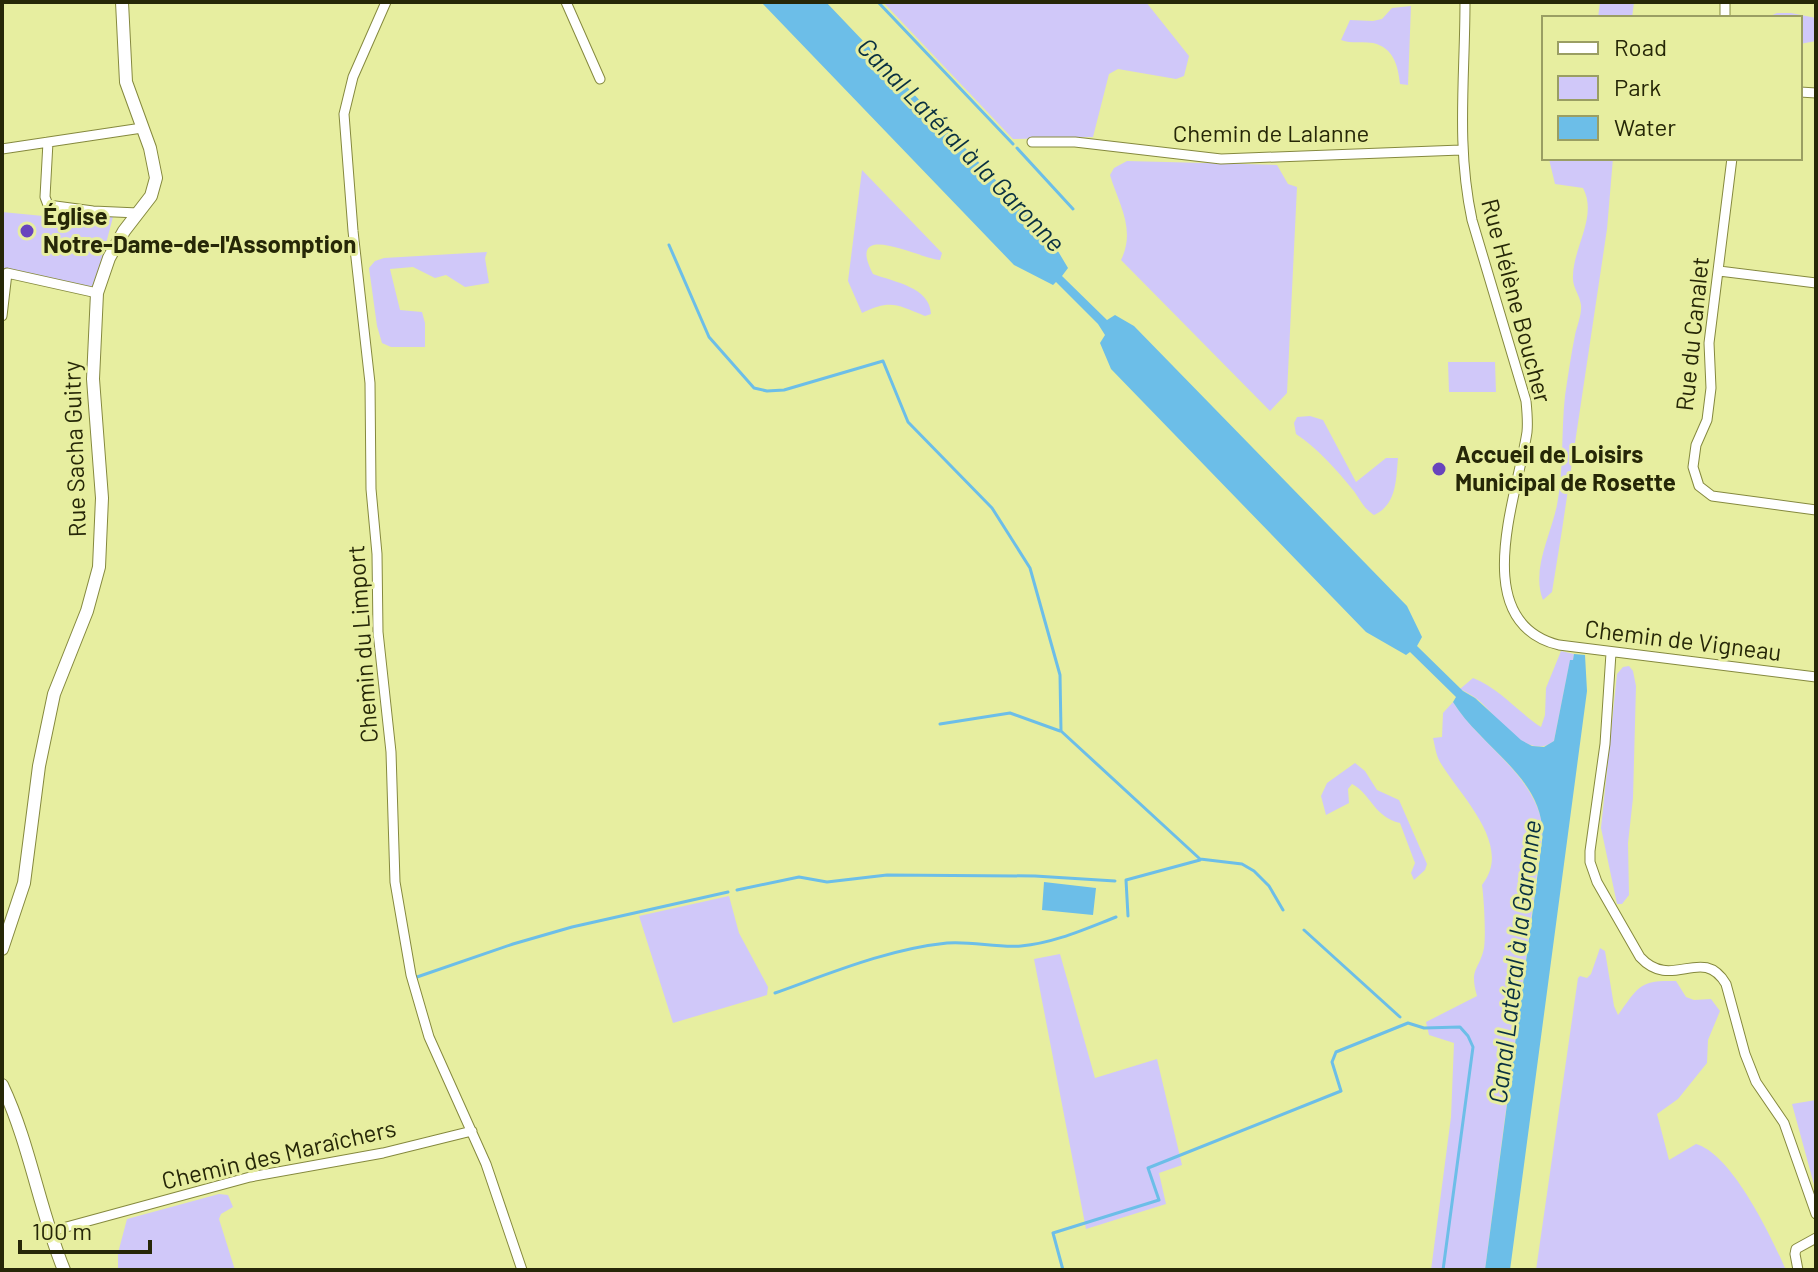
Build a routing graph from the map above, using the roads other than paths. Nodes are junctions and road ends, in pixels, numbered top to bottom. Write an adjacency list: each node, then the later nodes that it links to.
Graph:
1 (122, 2): 6 (street, Rue Sacha Guitry)
2 (386, 2): 24 (street, Chemin du Limport)
3 (566, 2): 5 (street)
4 (1465, 2): 10 (street, Rue Hélène Boucher)
5 (600, 79)
6 (142, 128): 7 (street); 12 (street, Rue Sacha Guitry)
7 (48, 142): 9 (street); 12 (street)
8 (1032, 142): 10 (street, Chemin de Lalanne)
9 (2, 149)
10 (1461, 150): 19 (street, Rue Hélène Boucher)
11 (1732, 160): 13 (street, Rue du Canalet)
12 (138, 213): 16 (street, Rue Sacha Guitry)
13 (1719, 271): 15 (street); 18 (street, Rue du Canalet)
14 (4, 272): 16 (street); 17 (street)
15 (1816, 283)
16 (97, 293): 22 (street, Rue Sacha Guitry)
17 (2, 316)
18 (1816, 510)
19 (1545, 642): 20 (street, Chemin de Vigneau)
20 (1611, 653): 21 (street, Chemin de Vigneau); 25 (street)
21 (1816, 677)
22 (2, 949)
23 (2, 1085): 26 (street)
24 (472, 1131): 26 (street, Chemin des Maraîchers); 29 (street, Chemin du Limport)
25 (1816, 1214)
26 (48, 1232): 28 (street)
27 (1816, 1238): 30 (street)
28 (64, 1270)
29 (522, 1270)
30 (1798, 1270)

